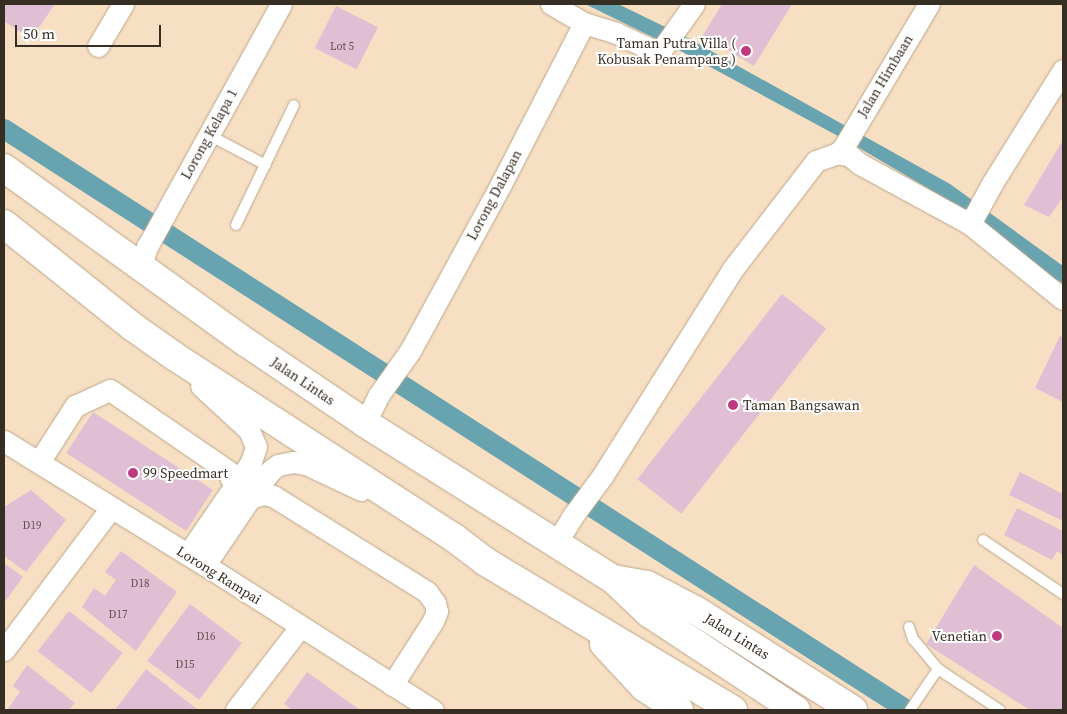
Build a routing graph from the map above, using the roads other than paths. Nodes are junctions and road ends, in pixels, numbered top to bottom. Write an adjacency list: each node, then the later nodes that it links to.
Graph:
1 (123, 4): 7 (street)
2 (281, 4): 10 (street, Lorong Kelapa 1)
3 (551, 4): 6 (street)
4 (929, 4): 11 (street, Jalan Himbaan)
5 (692, 6): 6 (street)
6 (584, 23): 22 (street, Lorong Dalapan)
7 (98, 46)
8 (1063, 70): 15 (street)
9 (294, 105): 12 (lane)
10 (209, 135): 12 (lane); 18 (street, Lorong Kelapa 1)
11 (840, 150): 15 (street); 29 (street)
12 (266, 165): 16 (lane)
13 (4, 168): 18 (highway, Jalan Lintas)
14 (4, 224): 20 (highway)
15 (970, 224): 19 (street)
16 (236, 225)
17 (4, 244): 20 (highway)
18 (144, 256): 22 (highway, Jalan Lintas)
19 (1063, 299)
20 (133, 327): 21 (highway)
21 (174, 356): 25 (street); 27 (highway)
22 (365, 423): 29 (highway, Jalan Lintas)
23 (4, 440): 24 (street, Lorong Rampai)
24 (39, 462): 25 (street); 26 (street, Lorong Rampai)
25 (242, 492): 27 (street); 30 (street); 38 (street)
26 (111, 508): 30 (street, Lorong Rampai); 36 (street)
27 (453, 537): 33 (highway)
28 (983, 540): 32 (lane)
29 (556, 544): 31 (highway, Jalan Lintas)
30 (196, 560): 34 (street, Lorong Rampai)
31 (612, 580): 43 (highway, Jalan Lintas); 44 (highway, Jalan Lintas)
32 (1063, 594)
33 (582, 620): 41 (highway); 42 (highway)
34 (300, 627): 38 (street, Lorong Rampai); 39 (street)
35 (909, 627): 37 (lane)
36 (4, 650)
37 (938, 669): 45 (lane); 46 (lane)
38 (392, 685): 40 (street, Lorong Rampai)
39 (236, 710)
40 (433, 710)
41 (679, 710)
42 (733, 710)
43 (796, 710)
44 (853, 710)
45 (910, 710)
46 (1000, 710)

